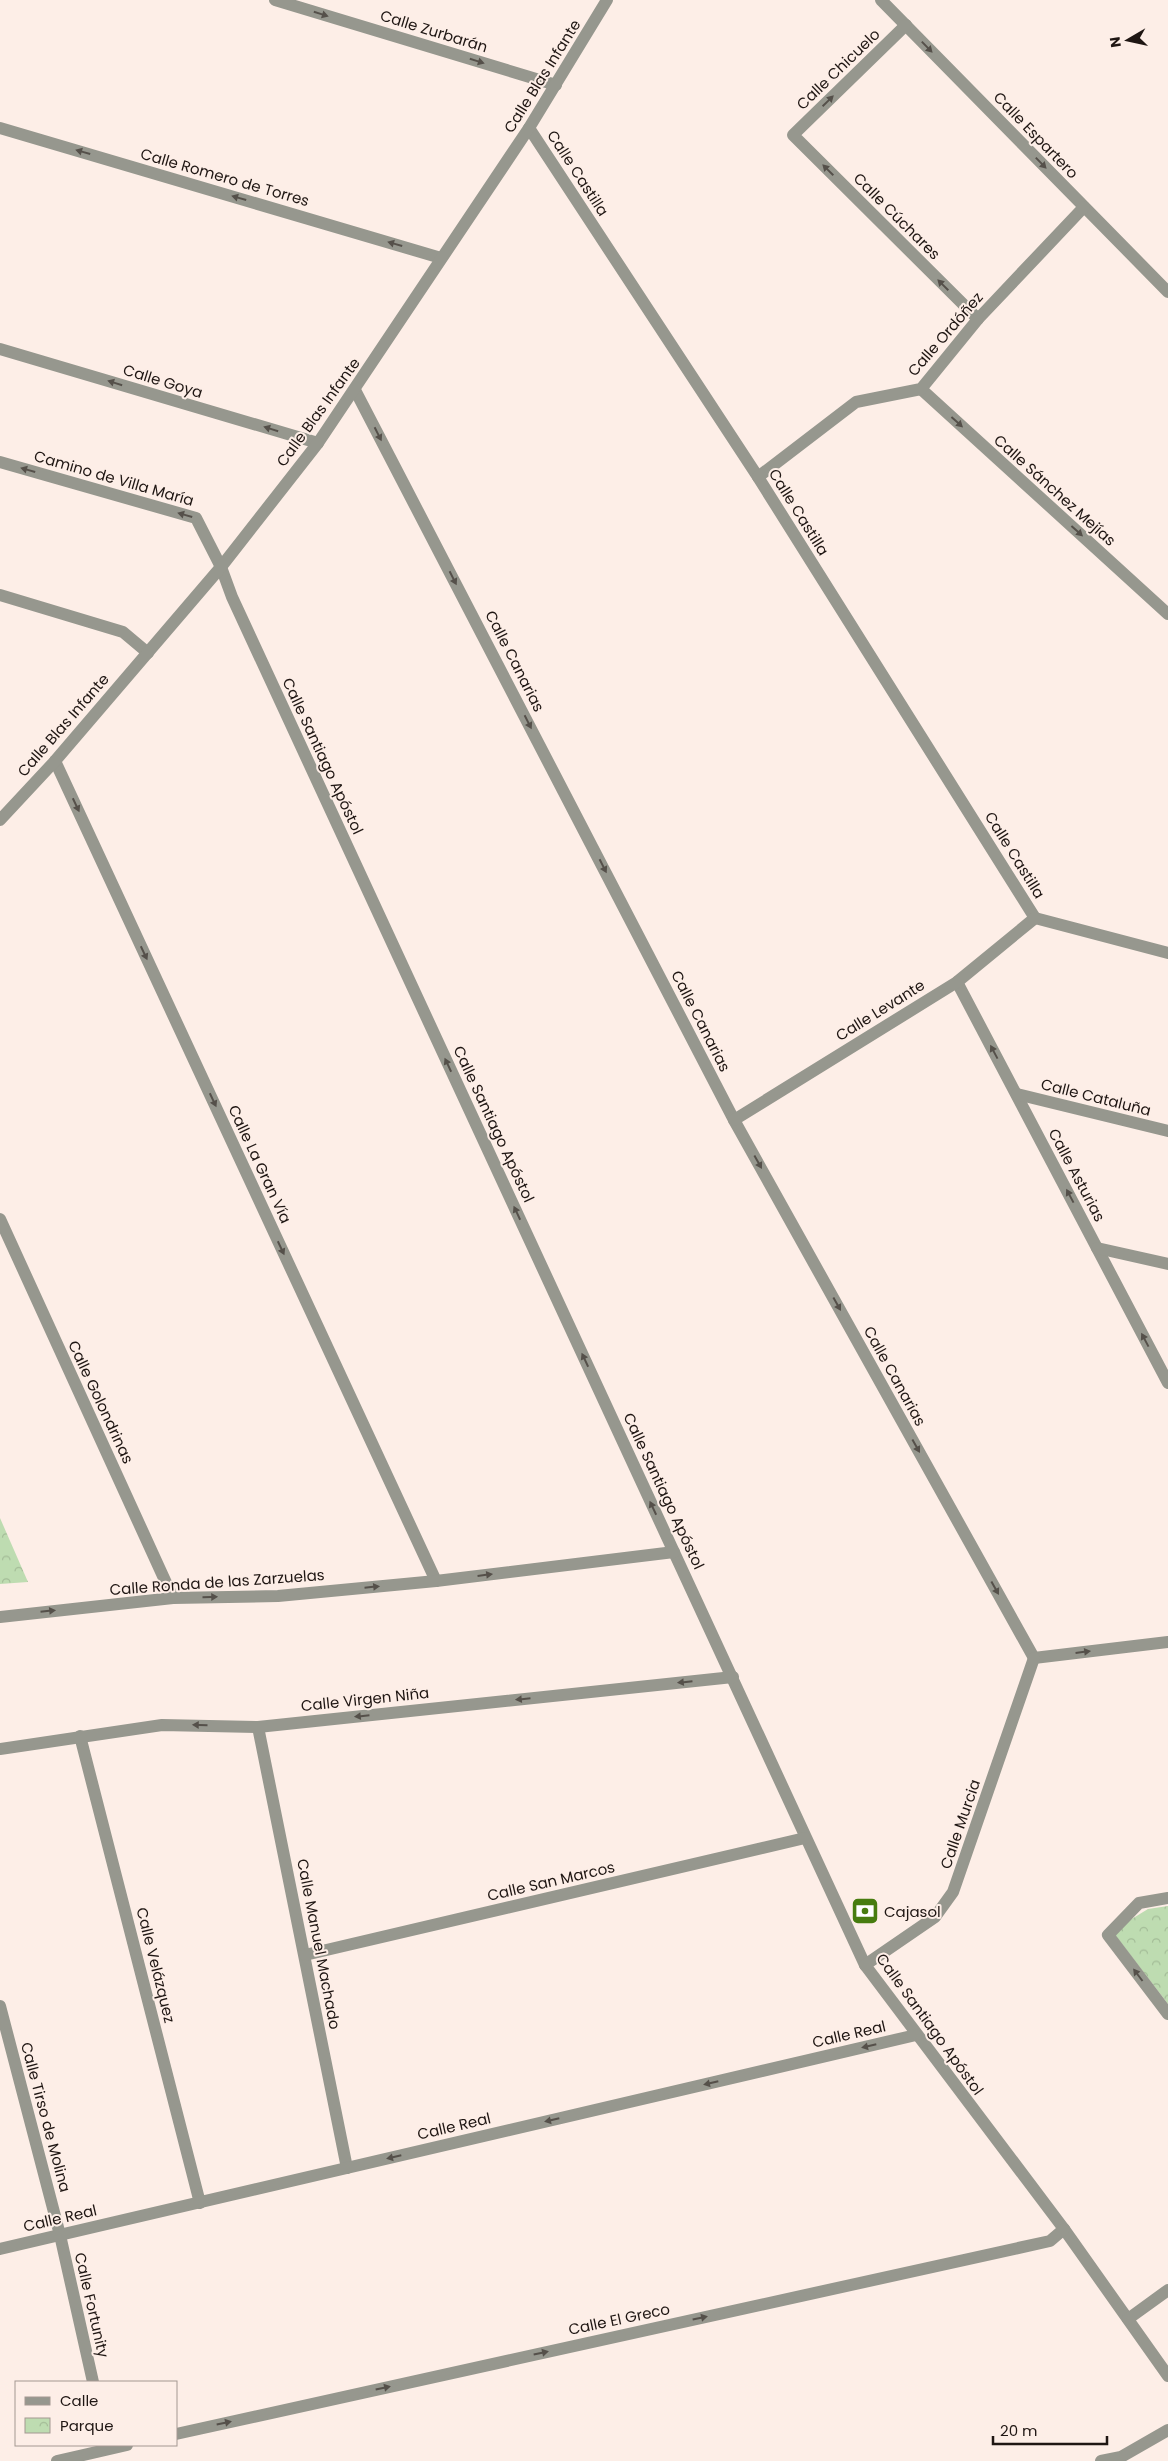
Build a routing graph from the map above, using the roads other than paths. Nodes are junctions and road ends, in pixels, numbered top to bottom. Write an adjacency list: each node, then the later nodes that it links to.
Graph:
1 (275, 0): 5 (street, Calle Zurbarán, one-way to 5)
2 (607, 0): 5 (street, Calle Blas Infante)
3 (880, 0): 4 (street, Calle Espartero)
4 (906, 25): 8 (street, Calle Chicuelo, one-way to 4); 9 (street, Calle Espartero, one-way to 9)
5 (556, 85): 7 (street, Calle Blas Infante)
6 (0, 128): 10 (street, Calle Romero de Torres, one-way to 6)
7 (529, 128): 10 (street, Calle Blas Infante); 18 (street, Calle Castilla)
8 (793, 135): 12 (street, Calle Cúchares, one-way to 8)
9 (1084, 207): 11 (street, Calle Espartero); 12 (street, Calle Ordóñez)
10 (441, 258): 15 (street, Calle Blas Infante)
11 (1168, 292)
12 (978, 319): 14 (street, Calle Ordóñez)
13 (0, 349): 16 (street, Calle Goya, one-way to 13)
14 (921, 389): 18 (street, Calle Ordóñez); 21 (street, Calle Sánchez Mejías, one-way to 21)
15 (355, 390): 16 (street, Calle Blas Infante); 30 (street, Calle Canarias, one-way to 30)
16 (318, 443): 19 (street, Calle Blas Infante)
17 (0, 462): 19 (street, Camino de Villa María, one-way to 17)
18 (758, 477): 26 (street, Calle Castilla)
19 (221, 567): 22 (street, Calle Blas Infante); 36 (street, Calle Santiago Apóstol, one-way to 19)
20 (0, 594): 22 (street)
21 (1168, 614)
22 (148, 653): 23 (street, Calle Blas Infante)
23 (55, 761): 24 (street, Calle Blas Infante); 37 (street, Calle La Gran Vía, one-way to 37)
24 (4, 808): 25 (street, Calle Blas Infante)
25 (0, 820)
26 (1036, 918): 27 (street); 28 (street, Calle Levante)
27 (1168, 953)
28 (957, 982): 29 (street, Calle Asturias, one-way to 28); 30 (street, Calle Levante)
29 (1017, 1094): 31 (street, Calle Cataluña); 33 (street, Calle Asturias, one-way to 29)
30 (734, 1120): 41 (street, Calle Canarias, one-way to 41)
31 (1168, 1131)
32 (0, 1219): 38 (street, Calle Golondrinas)
33 (1098, 1248): 34 (street); 35 (street, Calle Asturias, one-way to 33)
34 (1168, 1264)
35 (1168, 1383)
36 (674, 1552): 37 (street, one-way to 36); 42 (street, Calle Santiago Apóstol)
37 (436, 1581): 38 (street, Calle Ronda de las Zarzuelas, one-way to 37)
38 (173, 1598): 39 (street, Calle Ronda de las Zarzuelas, one-way to 38)
39 (0, 1617)
40 (1168, 1642): 41 (street, one-way to 40)
41 (1034, 1658): 49 (street, Calle Murcia)
42 (734, 1677): 43 (street, Calle Virgen Niña, one-way to 43); 46 (street, Calle Santiago Apóstol)
43 (258, 1727): 44 (street, Calle Virgen Niña, one-way to 44); 48 (street, Calle Manuel Machado)
44 (80, 1736): 45 (street, Calle Virgen Niña); 54 (street, Calle Velázquez)
45 (0, 1749)
46 (805, 1838): 48 (street, Calle San Marcos); 49 (street, Calle Santiago Apóstol)
47 (1168, 1898): 51 (street, one-way to 47)
48 (305, 1955): 53 (street, Calle Manuel Machado)
49 (865, 1965): 52 (street, Calle Santiago Apóstol)
50 (0, 2006): 56 (street, Calle Tirso de Molina)
51 (1168, 2014)
52 (916, 2035): 53 (street, Calle Real, one-way to 53); 55 (street, Calle Santiago Apóstol)
53 (347, 2168): 54 (street, Calle Real)
54 (200, 2203): 56 (street, Calle Real)
55 (1064, 2229): 59 (street, Calle Santiago Apóstol); 63 (street, Calle El Greco, one-way to 55)
56 (60, 2235): 57 (street, Calle Real); 61 (street, Calle Fortunity)
57 (0, 2249)
58 (1168, 2290): 59 (street)
59 (1128, 2319): 60 (street, Calle Santiago Apóstol)
60 (1168, 2376)
61 (93, 2381)
62 (1168, 2430): 66 (street)
63 (178, 2434)
64 (124, 2446): 65 (street)
65 (109, 2452): 67 (street)
66 (1119, 2459): 68 (street)
67 (57, 2461)
68 (1101, 2461)

